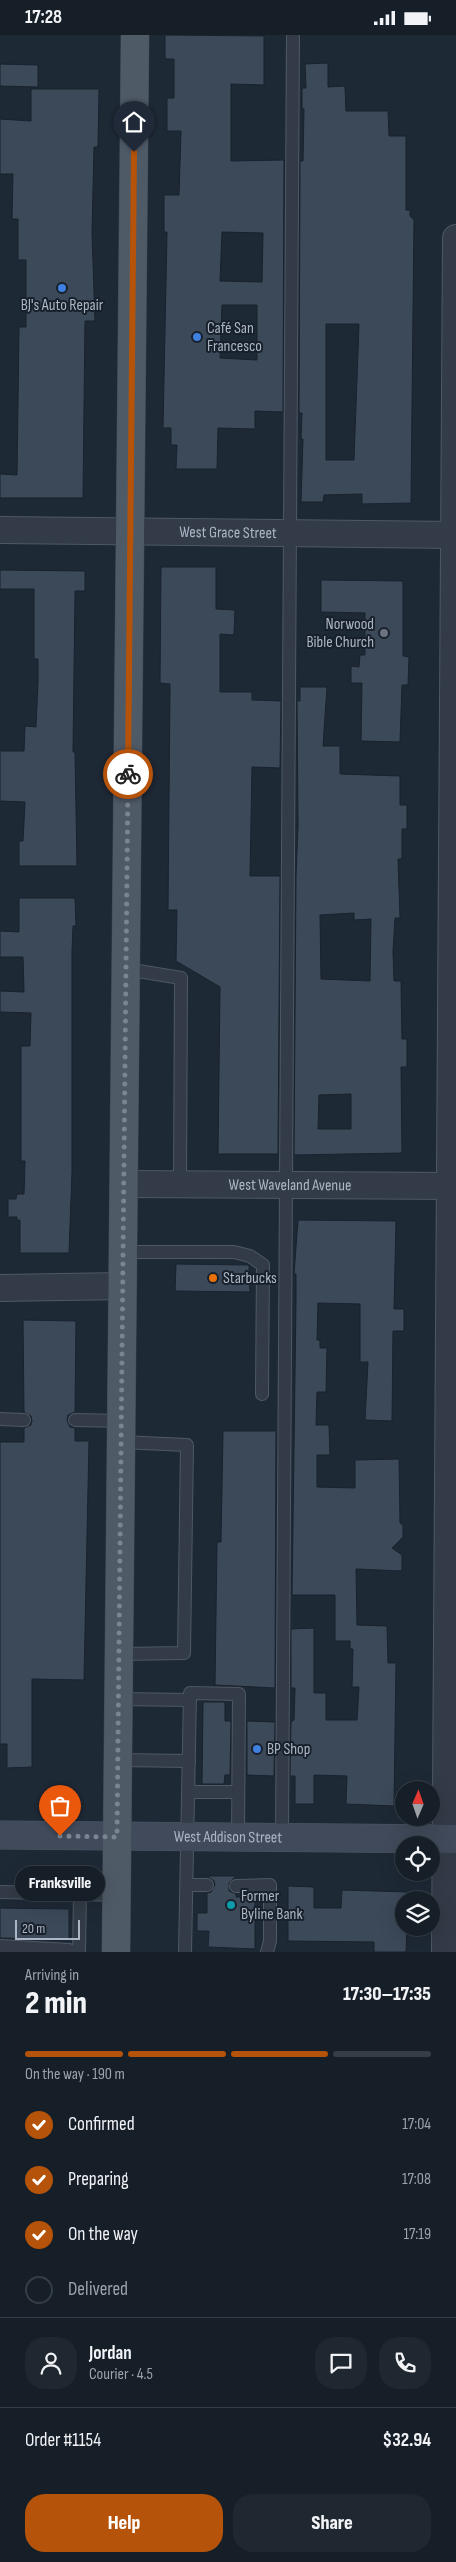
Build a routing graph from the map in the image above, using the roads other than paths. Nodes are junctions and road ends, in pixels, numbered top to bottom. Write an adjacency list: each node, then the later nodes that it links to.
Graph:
1 (135, 35): 5 (main road)
2 (293, 35): 6 (lane)
3 (456, 238): 7 (street)
4 (0, 530): 5 (street, West Grace Street)
5 (130, 531): 6 (street, West Grace Street); 8 (main road)
6 (290, 533): 7 (street, West Grace Street); 11 (lane)
7 (455, 535): 12 (street)
8 (126, 969): 9 (main road); 10 (lane)
9 (124, 1183): 10 (street, West Waveland Avenue); 13 (main road)
10 (180, 1184): 11 (street, West Waveland Avenue)
11 (286, 1185): 12 (street, West Waveland Avenue); 32 (lane)
12 (453, 1186): 33 (street)
13 (123, 1252): 14 (main road); 16 (lane)
14 (123, 1286): 15 (street); 20 (main road)
15 (0, 1288)
16 (262, 1394)
17 (0, 1419): 18 (lane)
18 (24, 1420)
19 (75, 1421): 20 (lane)
20 (121, 1432): 21 (main road); 21 (lane)
21 (119, 1654): 22 (main road)
22 (119, 1699): 23 (lane); 24 (main road)
23 (190, 1700): 25 (lane); 27 (lane)
24 (118, 1760): 25 (lane); 29 (main road)
25 (189, 1761): 26 (lane)
26 (188, 1792): 27 (lane); 30 (lane)
27 (238, 1792): 31 (lane)
28 (0, 1835): 29 (street, West Addison Street)
29 (117, 1837): 30 (street, West Addison Street); 39 (main road)
30 (188, 1837): 31 (street, West Addison Street); 34 (lane)
31 (238, 1838): 32 (street, West Addison Street)
32 (282, 1838): 33 (street, West Addison Street)
33 (451, 1839): 46 (street)
34 (187, 1885): 35 (lane); 44 (lane)
35 (207, 1885)
36 (236, 1886): 45 (lane)
37 (0, 1892): 38 (lane)
38 (80, 1894): 39 (lane); 42 (lane)
39 (117, 1895): 43 (main road)
40 (0, 1946): 41 (lane)
41 (72, 1952)
42 (79, 1952)
43 (116, 1952)
44 (185, 1952)
45 (267, 1952)
46 (445, 1952)

